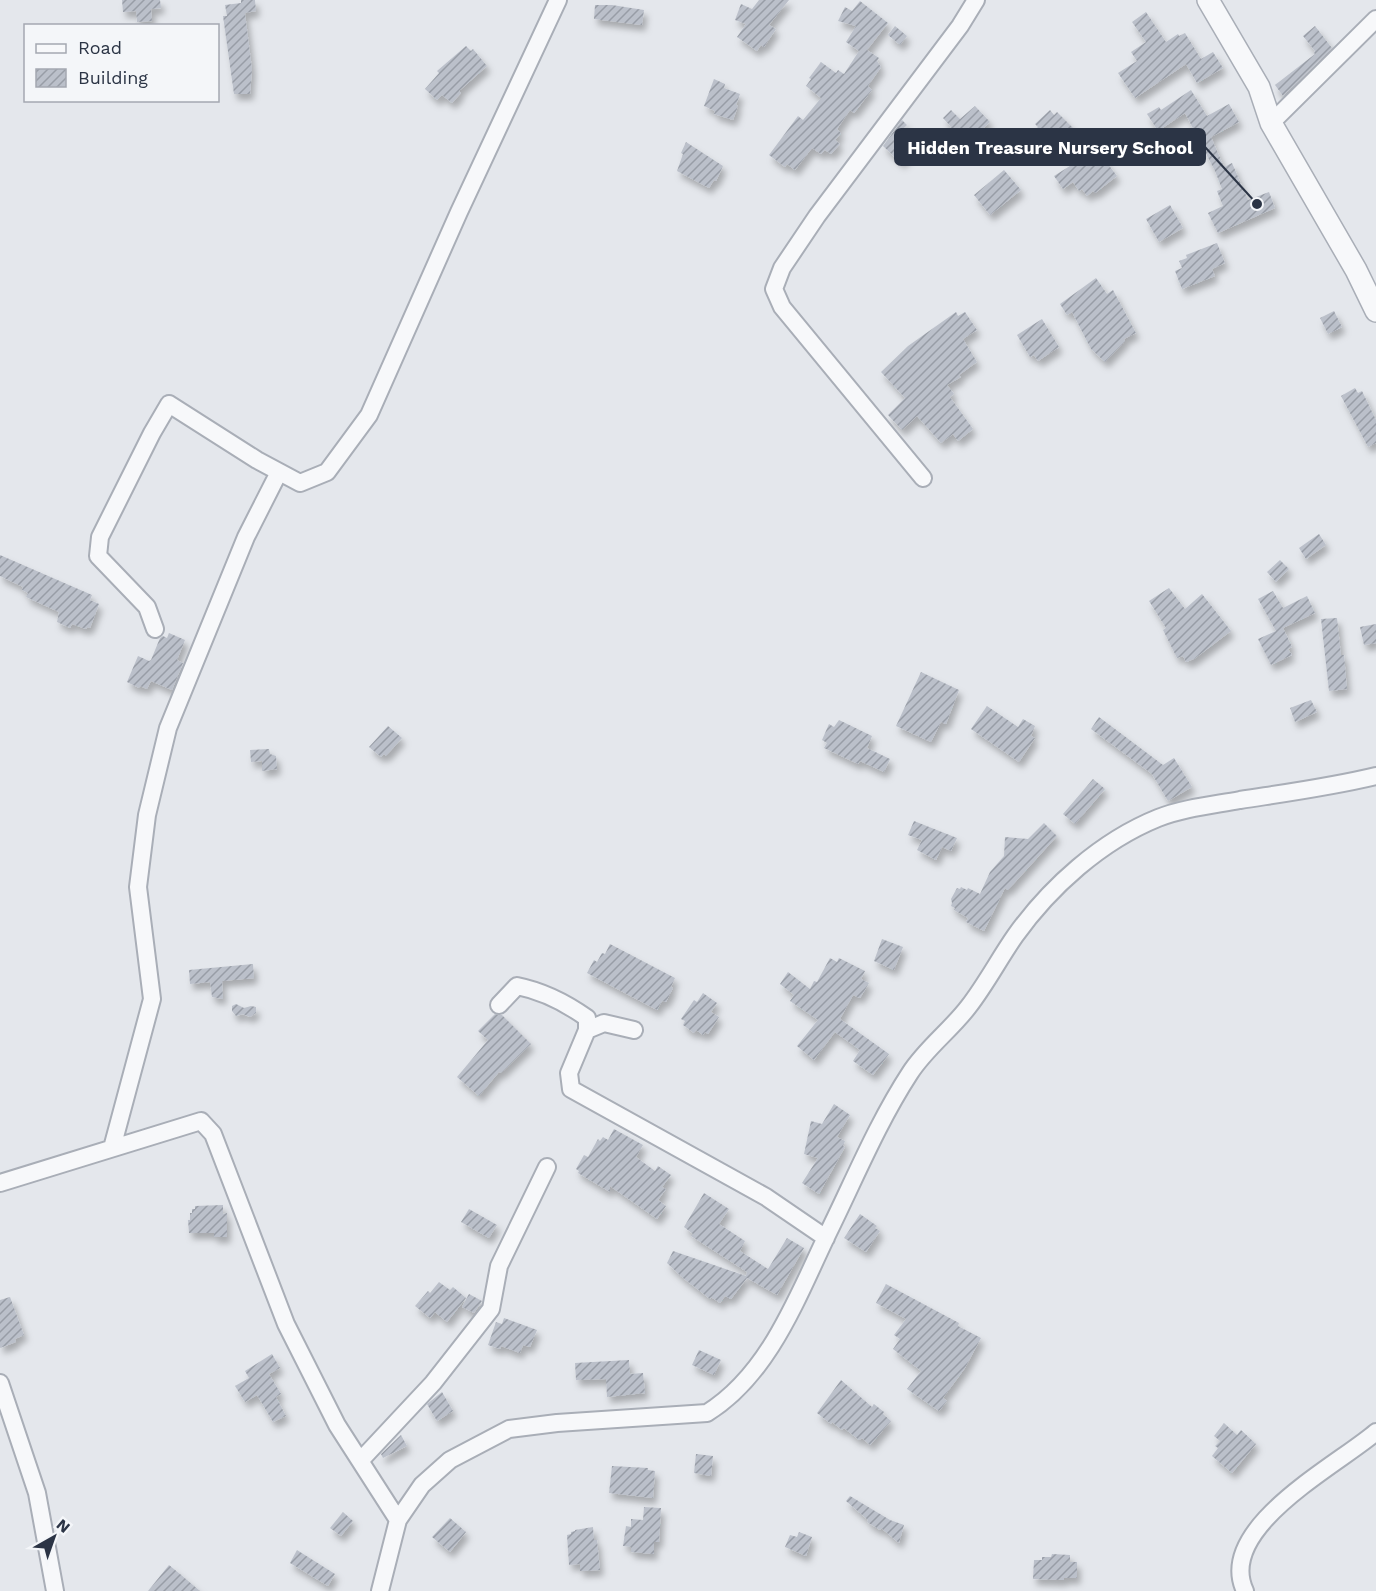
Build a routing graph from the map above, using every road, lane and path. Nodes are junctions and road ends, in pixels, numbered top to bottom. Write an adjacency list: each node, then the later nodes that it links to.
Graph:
1 (558, 0): 7 (street)
2 (976, 0): 8 (street)
3 (1208, 0): 5 (street)
4 (1376, 19): 5 (street)
5 (1271, 123): 6 (street)
6 (1376, 311)
7 (279, 472): 9 (street); 14 (street)
8 (923, 478)
9 (155, 629)
10 (1376, 776): 17 (street)
11 (499, 1005): 12 (street)
12 (587, 1029): 13 (street); 17 (street)
13 (634, 1030)
14 (112, 1148): 16 (street); 20 (street)
15 (547, 1167): 20 (street)
16 (0, 1183)
17 (826, 1238): 21 (street)
18 (0, 1383): 22 (street)
19 (1376, 1432): 24 (street)
20 (360, 1461): 21 (street)
21 (398, 1520): 23 (street)
22 (55, 1591)
23 (380, 1591)
24 (1245, 1591)

